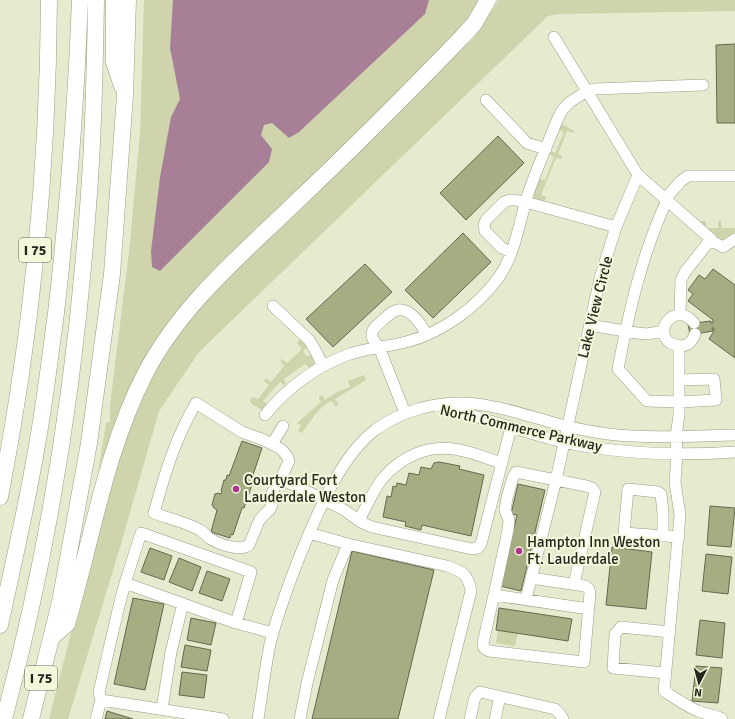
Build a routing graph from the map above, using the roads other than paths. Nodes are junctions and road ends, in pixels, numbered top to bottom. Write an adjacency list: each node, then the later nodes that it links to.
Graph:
1 (49, 0): 47 (highway, I 75)
2 (80, 0): 62 (highway)
3 (96, 0): 70 (highway)
4 (114, 0): 10 (highway)
5 (128, 0): 10 (highway, I 75)
6 (488, 0): 65 (highway)
7 (554, 37): 9 (street)
8 (703, 85): 9 (street)
9 (587, 91): 12 (street); 13 (street)
10 (125, 95): 65 (highway, I 75)
11 (486, 100): 12 (street)
12 (546, 149): 16 (street)
13 (638, 175): 15 (street); 17 (street, Lake View Circle)
14 (735, 176): 15 (street)
15 (666, 199): 19 (street); 24 (street)
16 (526, 202): 17 (street); 20 (street); 20 (street)
17 (616, 227): 23 (street, Lake View Circle)
18 (735, 239): 19 (street)
19 (710, 240): 22 (street)
20 (511, 252): 26 (street)
21 (273, 306): 29 (street)
22 (680, 314): 25 (street); 27 (street)
23 (589, 325): 24 (street); 36 (street, Lake View Circle)
24 (625, 331): 25 (street); 31 (street)
25 (664, 331): 27 (street)
26 (428, 335): 28 (street); 28 (street)
27 (679, 346): 30 (street)
28 (379, 347): 29 (street); 33 (street)
29 (322, 366): 34 (street)
30 (680, 380): 31 (street); 31 (street)
31 (679, 402): 39 (street)
32 (426, 407): 33 (street, North Commerce Parkway); 36 (street, North Commerce Parkway); 37 (street, North Commerce Parkway)
33 (405, 413): 48 (street, North Commerce Parkway)
34 (265, 415)
35 (283, 426): 41 (street)
36 (567, 426): 39 (street, North Commerce Parkway); 40 (street, Lake View Circle)
37 (511, 427): 40 (street, North Commerce Parkway); 44 (street)
38 (735, 435): 39 (street, North Commerce Parkway)
39 (676, 436): 43 (street)
40 (564, 442): 43 (street, North Commerce Parkway); 46 (street, Lake View Circle)
41 (272, 444): 45 (street); 45 (street)
42 (735, 452): 43 (street, North Commerce Parkway)
43 (677, 454): 52 (street)
44 (501, 463): 49 (street); 49 (street)
45 (281, 479): 48 (street)
46 (556, 480): 54 (street, Lake View Circle); 56 (street); 57 (street)
47 (0, 497)
48 (325, 500): 49 (street); 50 (street, North Commerce Parkway)
49 (359, 520)
50 (309, 533): 53 (street); 64 (street, North Commerce Parkway)
51 (663, 536): 51 (street); 52 (street)
52 (679, 537): 63 (street)
53 (348, 544): 75 (street); 76 (street)
54 (532, 578): 56 (street); 58 (street, Lake View Circle)
55 (125, 583): 59 (street); 61 (street); 68 (street)
56 (574, 584): 60 (street)
57 (494, 595): 58 (street); 60 (street)
58 (526, 599): 60 (street)
59 (183, 603): 61 (street); 69 (street)
60 (589, 609)
61 (236, 623): 64 (street)
62 (0, 625)
63 (670, 632): 66 (street); 66 (street)
64 (273, 633): 74 (street, North Commerce Parkway)
65 (52, 637): 71 (highway, I 75)
66 (665, 673): 80 (street)
67 (500, 697): 77 (street); 78 (street); 79 (street)
68 (101, 700): 69 (street); 72 (street)
69 (165, 713): 73 (street)
70 (4, 719)
71 (31, 719)
72 (96, 719)
73 (223, 719)
74 (258, 719)
75 (300, 719)
76 (439, 719)
77 (470, 719)
78 (495, 719)
79 (563, 719)
80 (722, 719)

